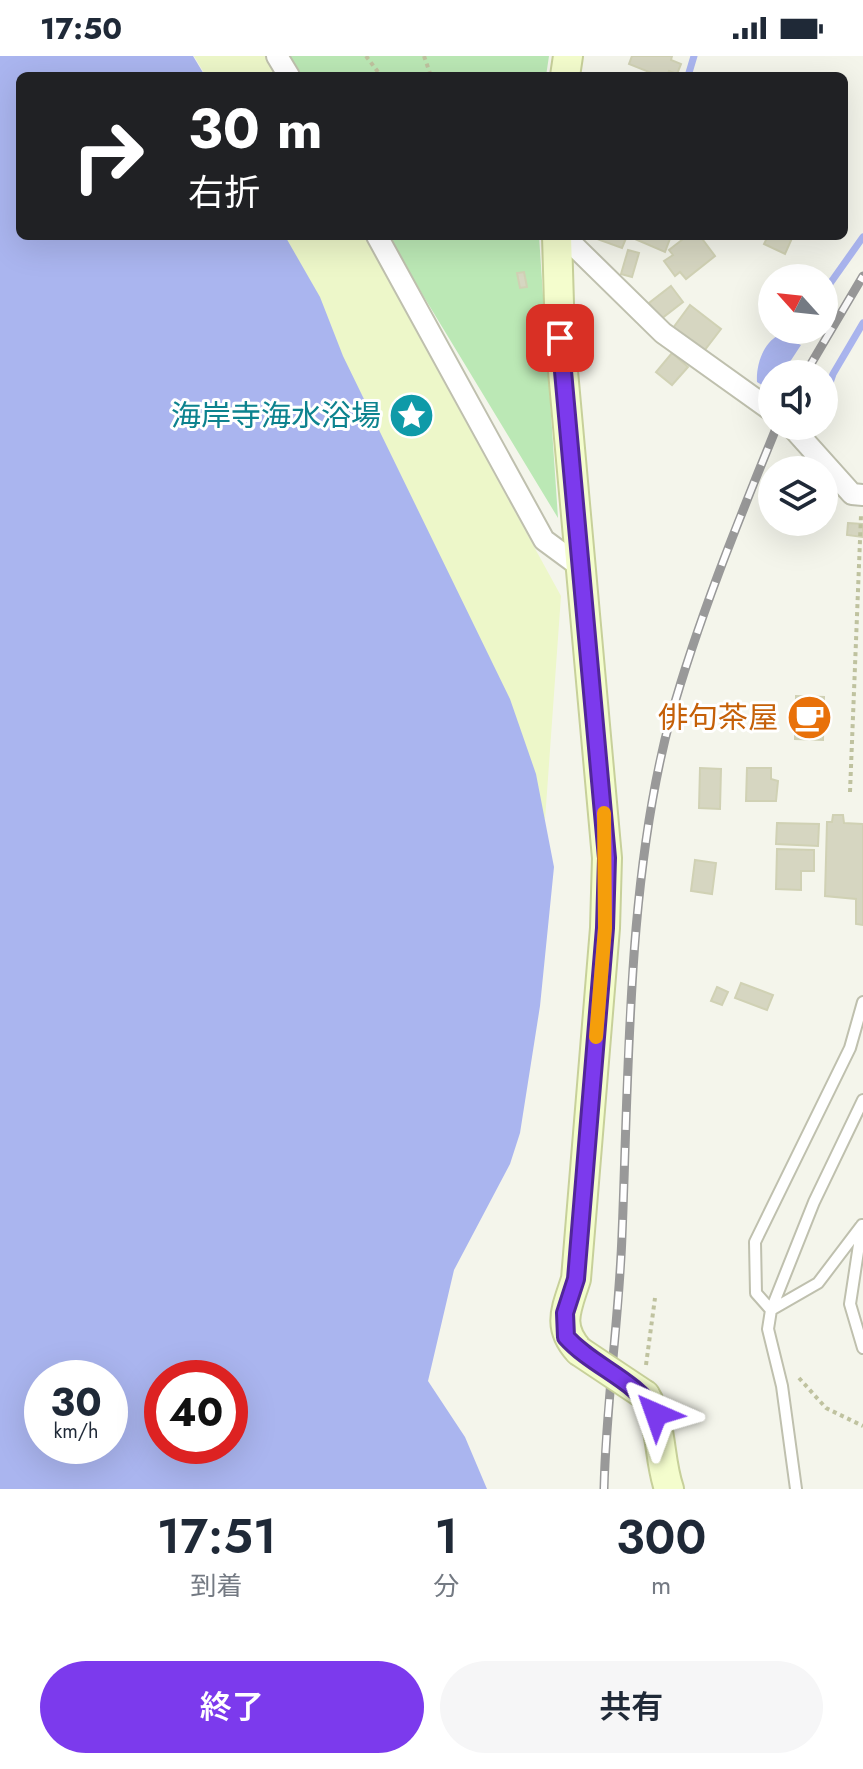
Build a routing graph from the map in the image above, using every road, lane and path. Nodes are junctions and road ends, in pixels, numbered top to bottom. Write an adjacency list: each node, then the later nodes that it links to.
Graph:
1 (379, 240): 7 (street)
2 (557, 240): 7 (street)
3 (568, 240): 4 (street)
4 (758, 401)
5 (804, 440): 6 (street)
6 (863, 495): 8 (path)
7 (582, 568): 17 (street, bridge)
8 (861, 576): 9 (path)
9 (850, 792)
10 (863, 1002): 14 (lane)
11 (863, 1100): 14 (lane)
12 (863, 1224): 14 (lane); 15 (lane)
13 (655, 1298): 17 (path)
14 (771, 1310): 16 (lane)
15 (863, 1348)
16 (776, 1363): 18 (path); 20 (lane)
17 (645, 1395): 19 (street)
18 (863, 1426)
19 (669, 1489)
20 (796, 1489)

